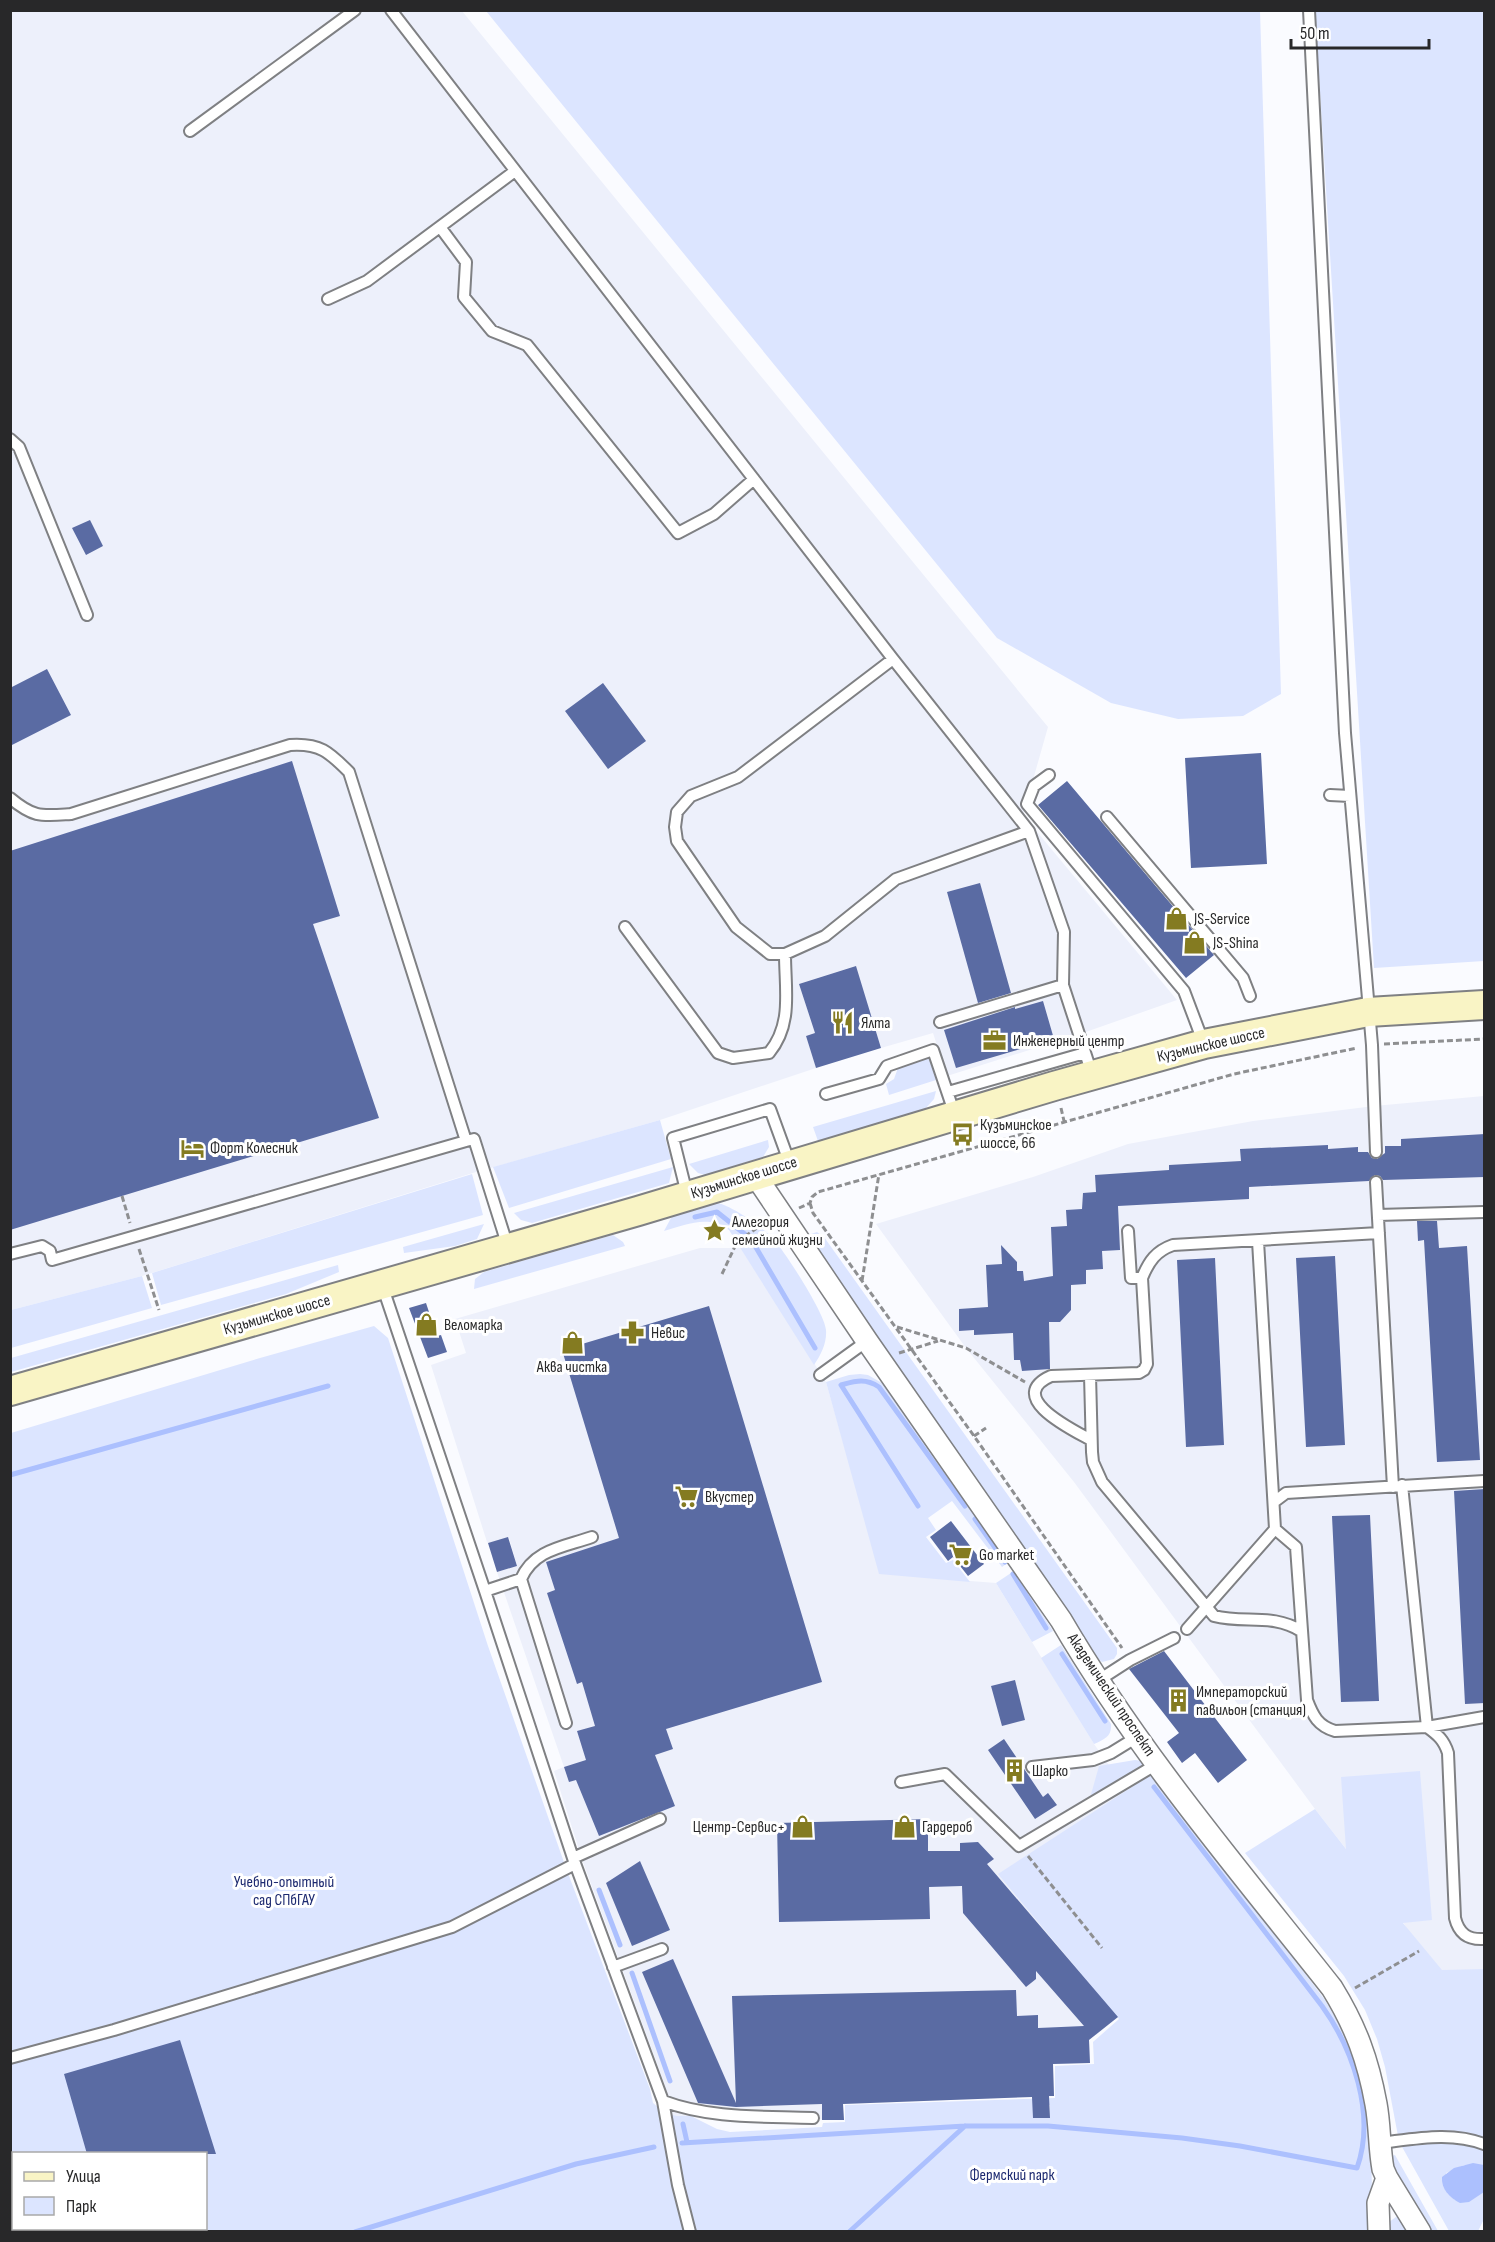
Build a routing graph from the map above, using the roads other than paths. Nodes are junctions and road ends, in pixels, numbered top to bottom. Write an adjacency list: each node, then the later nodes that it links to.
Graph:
1 (355, 10): 4 (lane)
2 (391, 10): 5 (lane)
3 (1310, 10): 14 (lane)
4 (190, 131)
5 (515, 171): 6 (lane); 9 (lane)
6 (440, 227): 7 (lane); 9 (lane)
7 (328, 299)
8 (10, 439): 10 (lane)
9 (754, 479): 11 (lane)
10 (87, 615)
11 (893, 659): 17 (lane); 19 (lane)
12 (1049, 775): 25 (lane)
13 (1330, 795): 14 (lane)
14 (1350, 796): 23 (lane)
15 (10, 798): 29 (lane)
16 (1107, 817): 21 (lane)
17 (1029, 831): 19 (lane); 20 (lane)
18 (625, 927): 19 (lane)
19 (785, 954)
20 (1063, 985): 24 (lane); 26 (lane)
21 (1250, 996)
22 (1485, 1005): 23 (main road, Кузьминское шоссе)
23 (1368, 1011): 25 (main road, Кузьминское шоссе); 30 (lane)
24 (940, 1022)
25 (1204, 1044): 26 (main road, Кузьминское шоссе)
26 (1089, 1064): 28 (main road, Кузьминское шоссе)
27 (826, 1094): 28 (lane)
28 (951, 1104): 31 (main road, Кузьминское шоссе)
29 (466, 1141): 40 (lane); 41 (lane)
30 (1376, 1152)
31 (790, 1165): 32 (main road, Кузьминское шоссе); 34 (lane)
32 (755, 1175): 34 (main road, Кузьминское шоссе); 44 (street, Академический проспект)
33 (1376, 1182): 36 (lane)
34 (687, 1195): 40 (main road, Кузьминское шоссе)
35 (1485, 1212): 36 (lane)
36 (1378, 1215): 38 (lane)
37 (1128, 1231): 42 (lane)
38 (1379, 1233): 39 (lane); 50 (lane)
39 (1258, 1241): 42 (lane); 51 (lane)
40 (509, 1248): 43 (main road, Кузьминское шоссе)
41 (10, 1254)
42 (1142, 1278): 46 (lane)
43 (381, 1285): 47 (main road, Кузьминское шоссе); 55 (lane)
44 (867, 1341): 45 (lane); 60 (street, Академический проспект)
45 (820, 1374)
46 (1090, 1376): 48 (lane); 48 (lane)
47 (10, 1391)
48 (1091, 1440): 56 (lane)
49 (1485, 1481): 50 (lane)
50 (1397, 1486): 51 (lane); 63 (lane)
51 (1274, 1502): 52 (lane)
52 (1275, 1529): 56 (lane); 58 (lane)
53 (592, 1538): 54 (lane)
54 (521, 1580): 55 (lane); 62 (lane)
55 (485, 1591): 69 (lane)
56 (1206, 1607): 57 (lane); 58 (lane)
57 (1187, 1629)
58 (1301, 1631): 63 (lane)
59 (1174, 1638): 60 (lane)
60 (1099, 1680): 64 (street, Академический проспект)
61 (1485, 1717): 63 (lane)
62 (566, 1723)
63 (1427, 1727): 70 (lane)
64 (1137, 1737): 65 (street, Академический проспект); 66 (lane)
65 (1157, 1764): 67 (lane); 76 (street, Академический проспект)
66 (1032, 1767)
67 (901, 1782)
68 (660, 1819): 69 (lane)
69 (574, 1861): 72 (lane); 73 (lane)
70 (1485, 1940)
71 (663, 1949): 72 (lane)
72 (613, 1967): 74 (lane)
73 (10, 2058)
74 (663, 2101): 75 (lane); 79 (lane)
75 (813, 2118)
76 (1379, 2143): 77 (lane); 78 (street, Академический проспект)
77 (1485, 2144)
78 (1387, 2178): 80 (street); 81 (street, Академический проспект)
79 (690, 2232)
80 (1378, 2232)
81 (1420, 2232)

